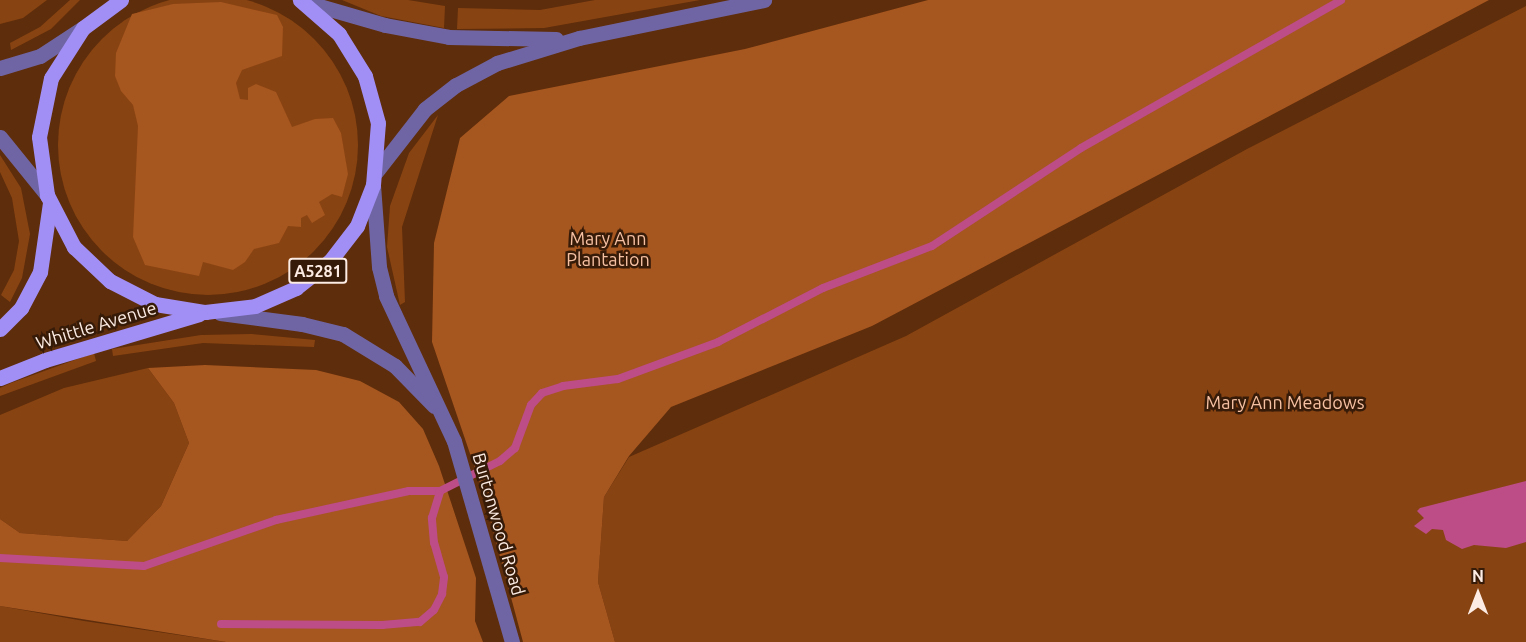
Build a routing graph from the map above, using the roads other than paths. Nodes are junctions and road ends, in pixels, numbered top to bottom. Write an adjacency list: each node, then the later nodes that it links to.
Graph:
1 (110, 0): 5 (main road, A5281)
2 (121, 0): 5 (main road, A5281)
3 (764, 0): 7 (street)
4 (301, 1): 7 (street); 10 (main road, A5281)
5 (100, 12): 6 (main road, A5281)
6 (83, 28): 8 (street); 11 (main road, A5281)
7 (579, 38): 10 (street)
8 (0, 68)
9 (0, 137): 11 (street)
10 (375, 179): 12 (main road, A5281); 15 (street, Burtonwood Road)
11 (48, 199): 12 (main road, A5281); 13 (main road, Whittle Avenue / A5281)
12 (208, 312): 14 (main road, Whittle Avenue / A5281); 15 (street, Burtonwood Road)
13 (0, 329)
14 (0, 378)
15 (444, 418): 16 (street, Burtonwood Road)
16 (512, 642)

